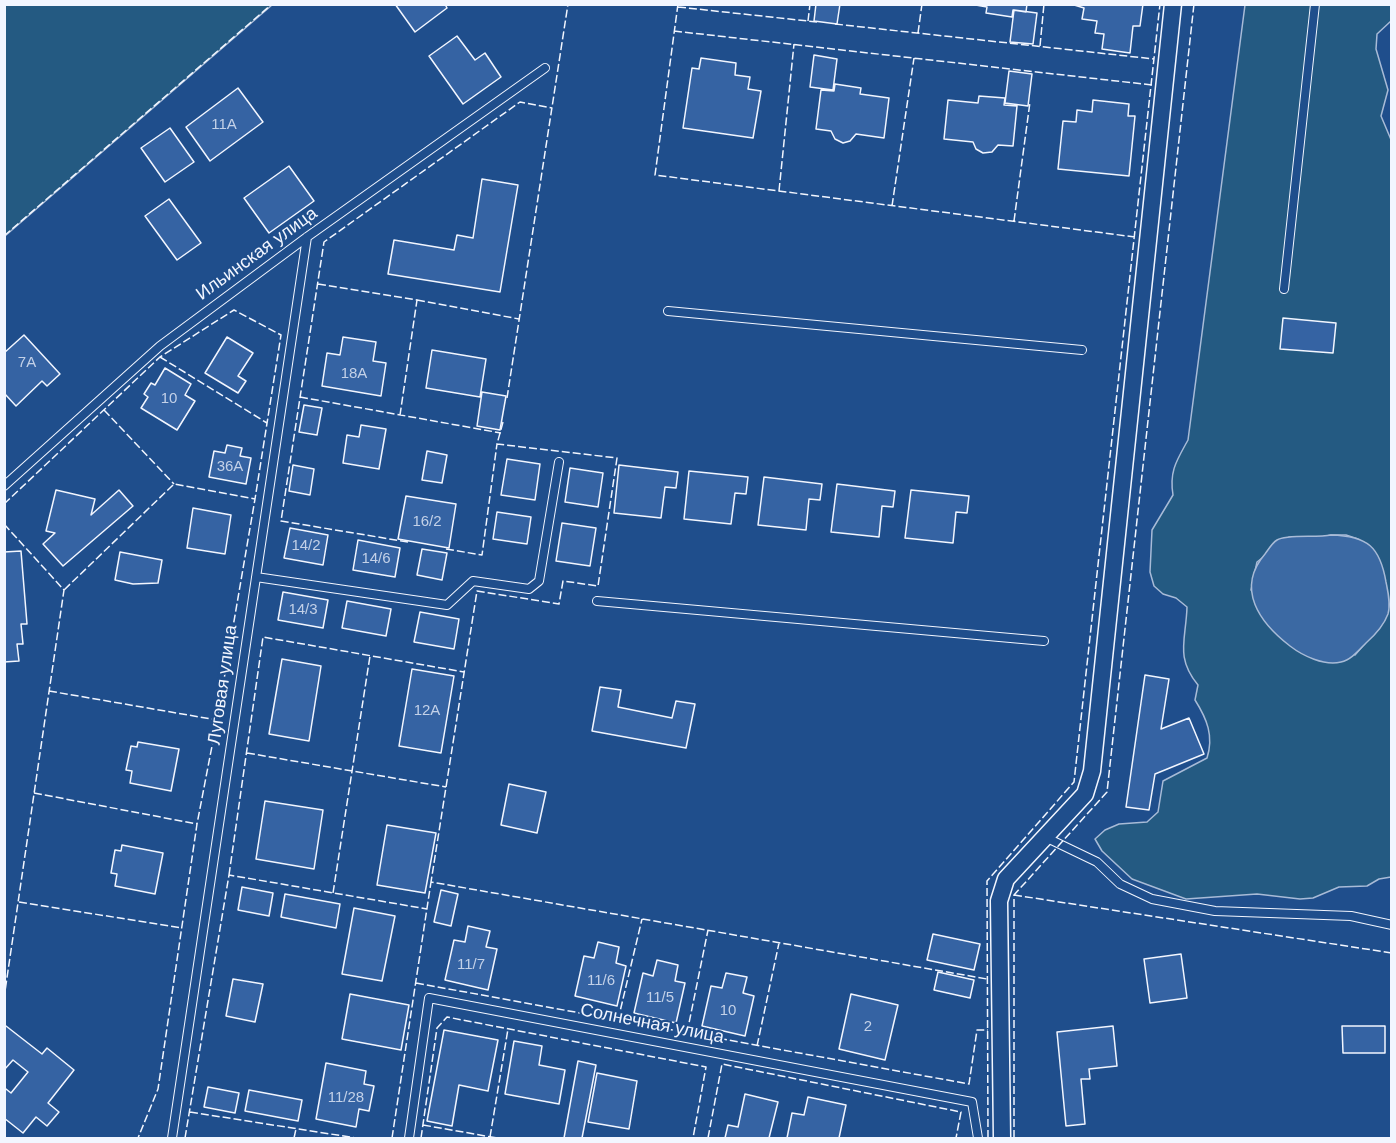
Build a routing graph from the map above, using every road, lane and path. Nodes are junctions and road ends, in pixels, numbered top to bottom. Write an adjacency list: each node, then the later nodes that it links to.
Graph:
1 (1173, 4): 13 (street)
2 (1315, 4): 5 (lane)
3 (545, 68): 4 (lane, Ильинская улица)
4 (307, 237): 9 (lane, Ильинская улица); 10 (lane, Луговая улица)
5 (1284, 289)
6 (668, 311): 7 (lane)
7 (1082, 350)
8 (559, 462): 10 (lane)
9 (4, 486)
10 (256, 577): 15 (lane, Луговая улица)
11 (597, 601): 12 (lane)
12 (1044, 641)
13 (1045, 837): 14 (lane); 18 (street)
14 (1392, 926)
15 (172, 1138)
16 (409, 1138): 17 (lane, Солнечная улица)
17 (978, 1138)
18 (1002, 1138)

